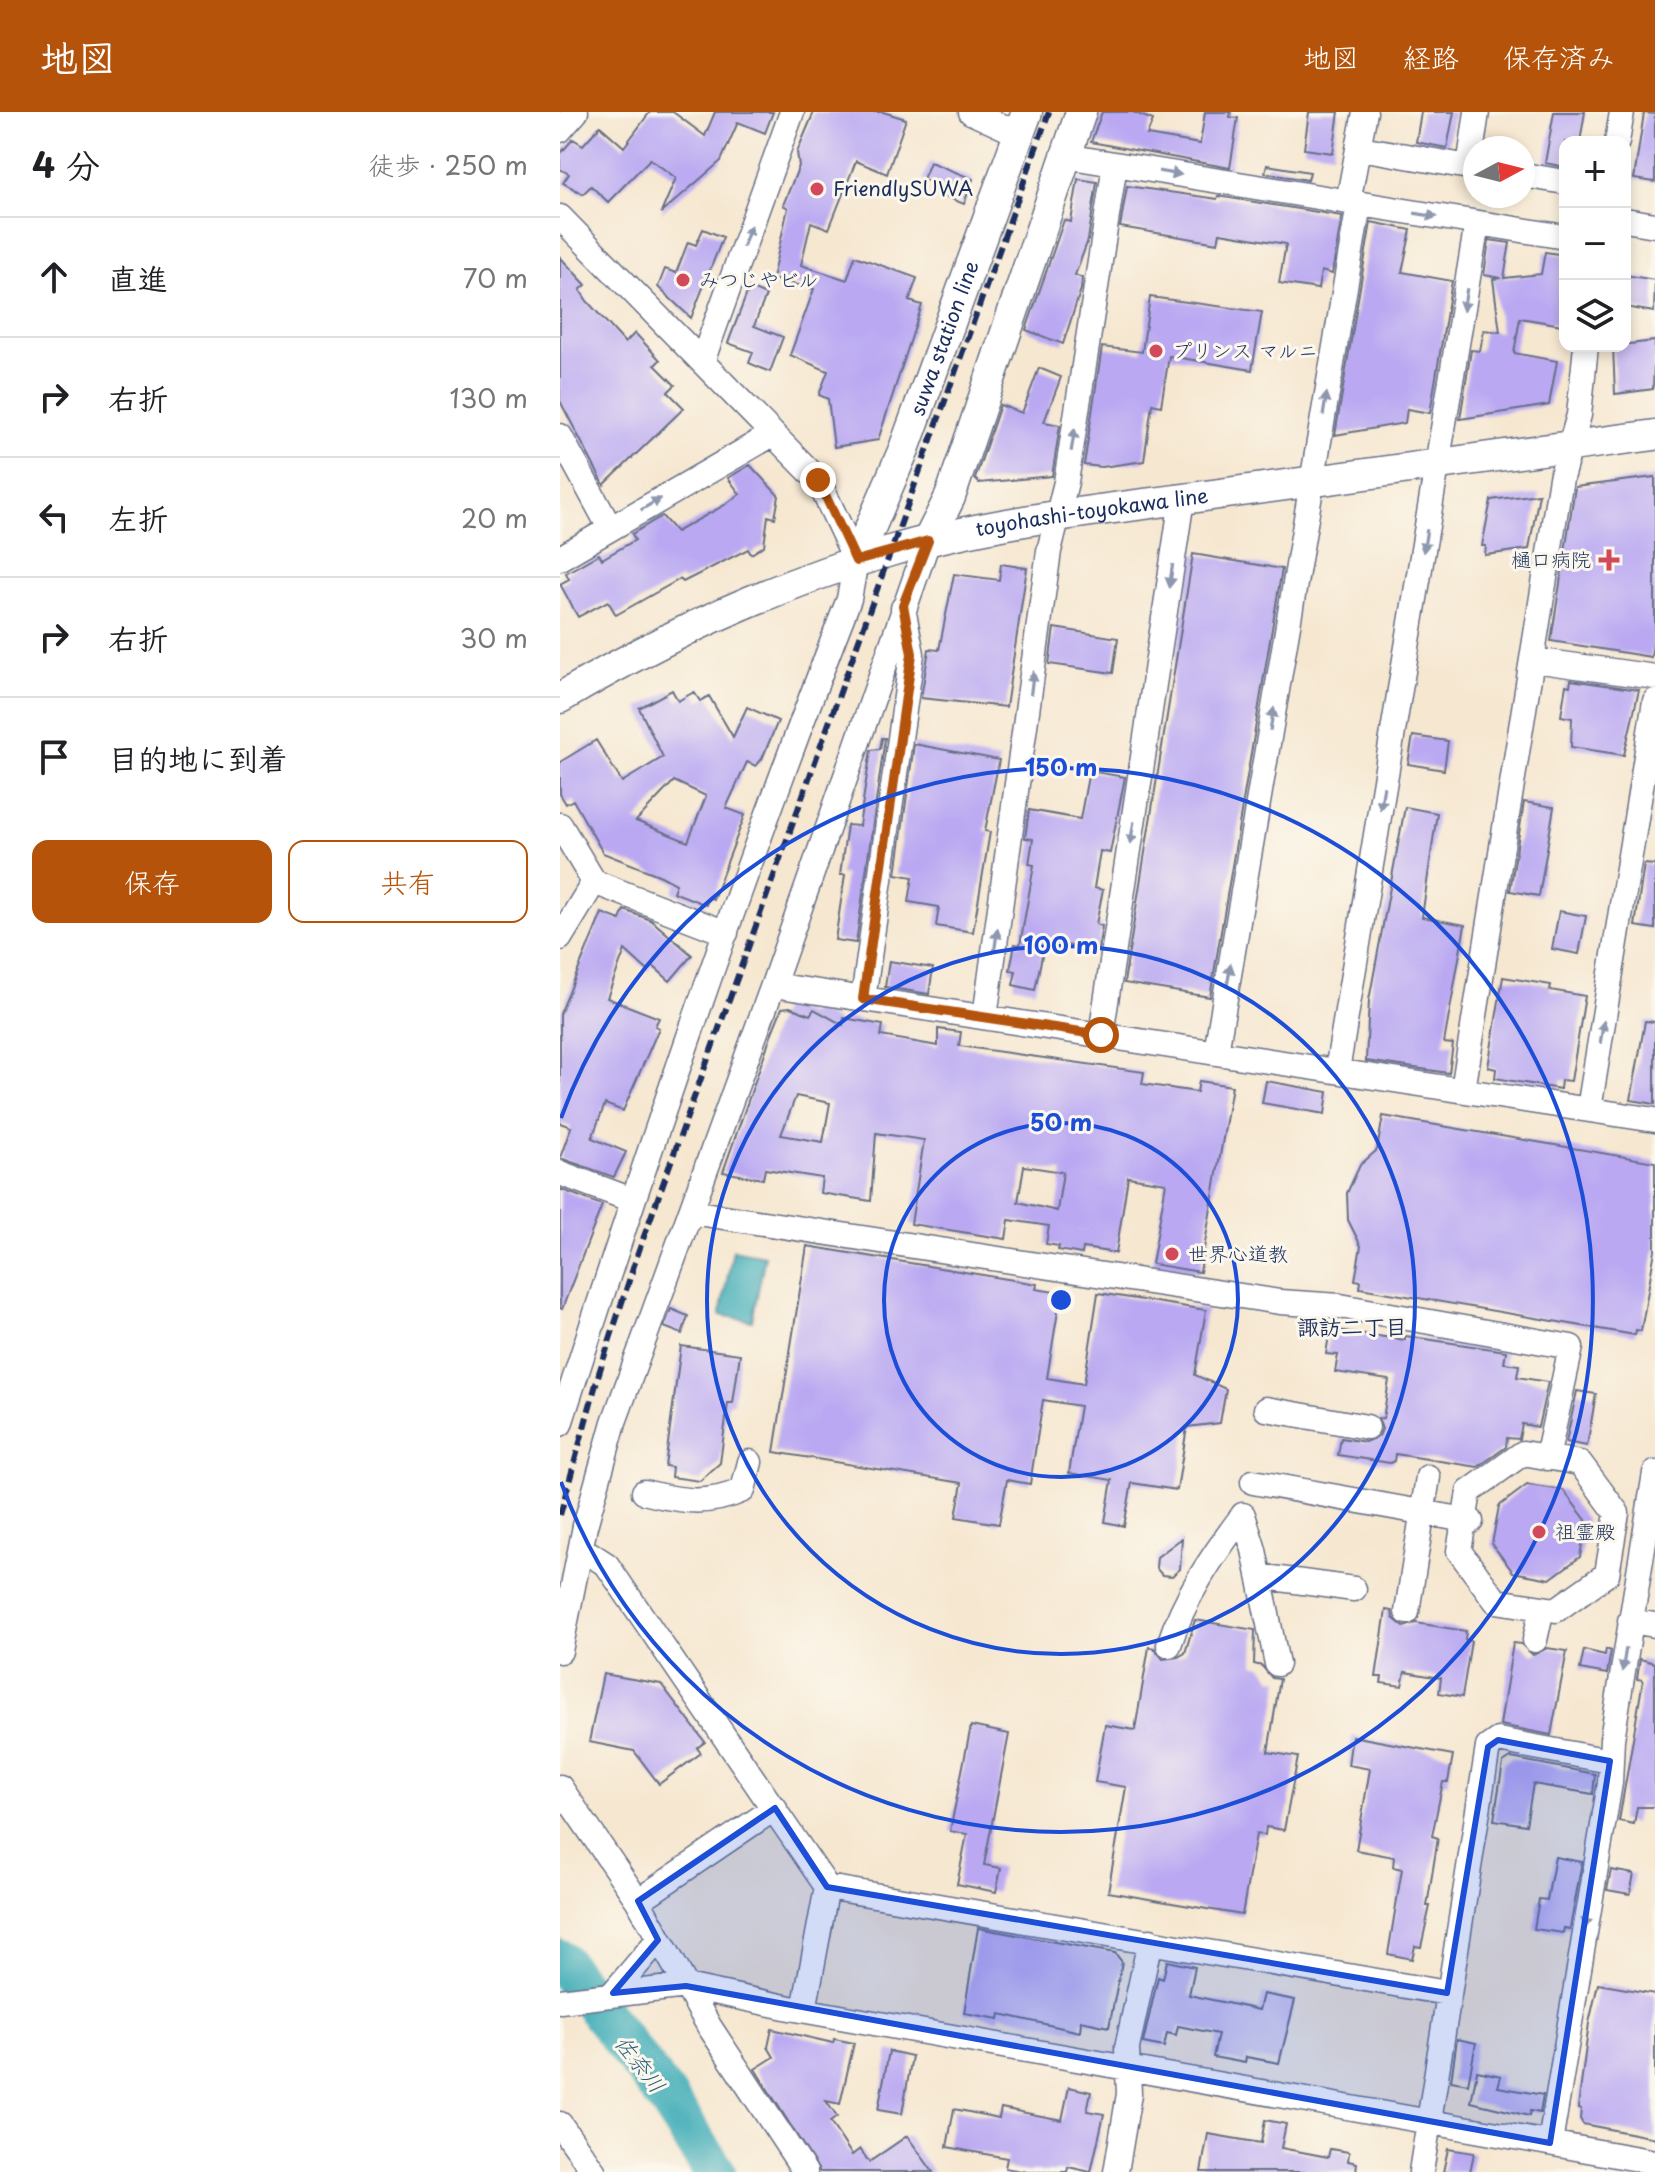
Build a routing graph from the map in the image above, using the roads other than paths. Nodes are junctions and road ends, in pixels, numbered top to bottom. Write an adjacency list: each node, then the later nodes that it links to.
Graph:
1 (576, 112): 9 (street)
2 (792, 112): 25 (street, one-way to 2)
3 (971, 112): 8 (street)
4 (1081, 112): 13 (main road)
5 (1365, 112): 12 (street)
6 (1477, 112): 10 (street)
7 (1622, 112): 11 (street)
8 (1023, 123): 37 (main road, suwa station line)
9 (560, 130)
10 (1475, 136)
11 (1618, 136)
12 (1360, 148): 15 (street); 18 (street)
13 (1065, 156): 14 (street); 35 (main road)
14 (1115, 164): 18 (street, one-way to 18); 33 (street, one-way to 14)
15 (1463, 165)
16 (1535, 177): 17 (street)
17 (1559, 181)
18 (1353, 203): 21 (street, one-way to 21); 31 (street, one-way to 18)
19 (560, 217): 25 (street)
20 (1631, 221): 22 (street)
21 (1477, 223): 23 (street); 30 (street, one-way to 30)
22 (1655, 225)
23 (1559, 236)
24 (1585, 352): 29 (street)
25 (702, 362): 26 (street)
26 (773, 434): 34 (street, one-way to 26); 37 (street)
27 (1655, 435): 29 (main road, toyohashi-toyokawa line)
28 (560, 436): 34 (street)
29 (1568, 447): 30 (main road, toyohashi-toyokawa line); 39 (street)
30 (1437, 464): 31 (main road, toyohashi-toyokawa line); 52 (street, one-way to 52)
31 (1313, 481): 32 (main road, toyohashi-toyokawa line); 51 (street, one-way to 31)
32 (1182, 499): 33 (main road, toyohashi-toyokawa line); 50 (street, one-way to 50)
33 (1058, 517): 35 (main road, toyohashi-toyokawa line); 49 (street, one-way to 33)
34 (610, 528): 36 (street)
35 (928, 541): 37 (main road, toyohashi-toyokawa line); 38 (street)
36 (560, 558)
37 (856, 561): 41 (main road, toyohashi-toyokawa line); 45 (street)
38 (903, 605): 47 (street); 48 (street)
39 (1534, 660): 40 (street); 53 (street)
40 (1655, 677)
41 (560, 698)
42 (1655, 701): 54 (street, one-way to 42)
43 (560, 825): 44 (street)
44 (594, 882): 45 (street); 46 (street)
45 (726, 933): 57 (street)
46 (560, 938)
47 (773, 985): 48 (street); 58 (street)
48 (863, 999): 49 (street)
49 (985, 1017): 50 (street)
50 (1101, 1035): 51 (street)
51 (1216, 1052): 52 (street)
52 (1337, 1071): 53 (street)
53 (1463, 1090): 54 (street)
54 (1589, 1109): 55 (street)
55 (1655, 1120)
56 (560, 1173): 57 (street)
57 (632, 1200): 60 (street)
58 (691, 1212): 62 (street); 70 (street)
59 (1266, 1409): 61 (street)
60 (560, 1424)
61 (1367, 1427)
62 (1547, 1458): 69 (street); 73 (street)
63 (750, 1462): 67 (street)
64 (1655, 1473): 75 (street)
65 (1428, 1477): 68 (street)
66 (1253, 1482): 68 (street)
67 (644, 1492)
68 (1423, 1513): 69 (street); 74 (street)
69 (1467, 1520): 73 (street)
70 (581, 1548): 79 (street); 83 (street)
71 (1259, 1576): 72 (street); 78 (street); 80 (street)
72 (1354, 1589)
73 (1531, 1604): 77 (street)
74 (1407, 1612)
75 (1630, 1621): 76 (street); 81 (street, one-way to 81)
76 (1655, 1625)
77 (1535, 1640)
78 (1169, 1645)
79 (560, 1651)
80 (1277, 1664)
81 (1610, 1761): 90 (street); 96 (street, one-way to 96)
82 (560, 1787): 85 (street)
83 (775, 1808): 84 (street); 85 (street)
84 (827, 1887): 87 (street); 92 (street)
85 (638, 1901): 86 (street)
86 (658, 1940): 88 (street); 89 (street)
87 (1150, 1941): 90 (street); 93 (street)
88 (686, 1986): 89 (street); 92 (street); 99 (street)
89 (613, 1993): 91 (street)
90 (1447, 1993): 94 (street)
91 (560, 2001)
92 (804, 2010): 93 (street)
93 (1128, 2068): 94 (street); 100 (street)
94 (1428, 2120): 96 (street); 101 (street)
95 (560, 2124): 98 (street)
96 (1550, 2143): 97 (street)
97 (1655, 2162)
98 (594, 2172)
99 (805, 2172)
100 (1116, 2172)
101 (1421, 2172)

